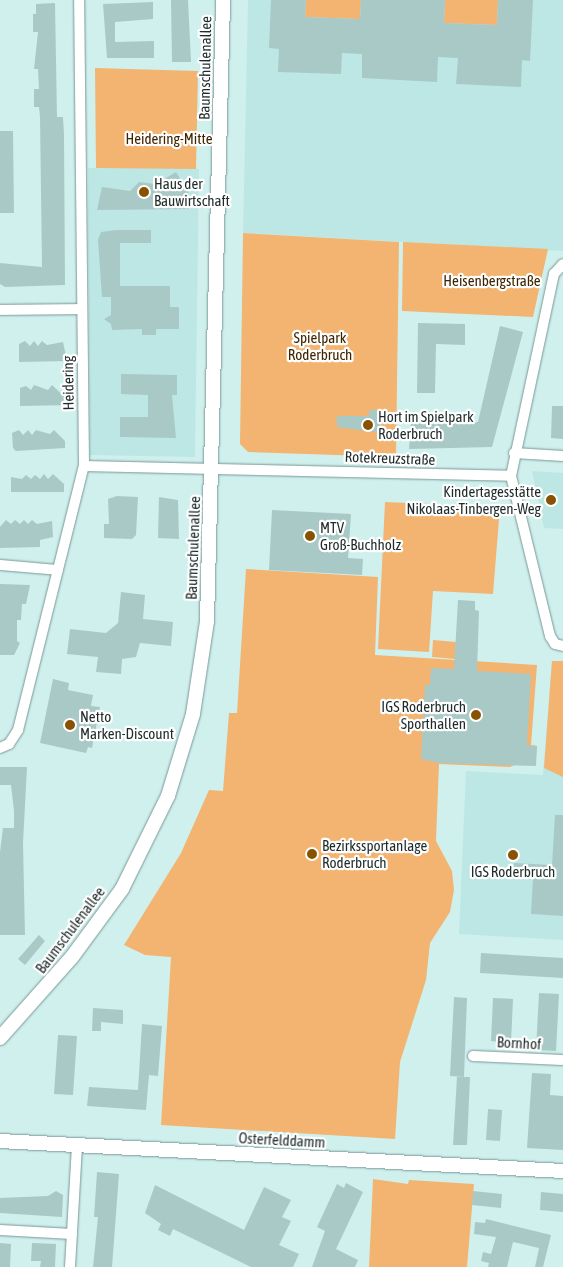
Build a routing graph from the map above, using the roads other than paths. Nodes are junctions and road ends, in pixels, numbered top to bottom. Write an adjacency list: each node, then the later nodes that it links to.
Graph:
1 (79, 0): 4 (street, Heidering)
2 (223, 0): 9 (main road, Baumschulenallee)
3 (563, 264): 6 (street)
4 (82, 309): 5 (street); 8 (street, Heidering)
5 (0, 310)
6 (514, 453): 7 (street); 10 (street)
7 (563, 456)
8 (84, 466): 9 (street, Rotekreuzstraße); 12 (street, Heidering)
9 (213, 468): 10 (street, Rotekreuzstraße); 15 (main road, Baumschulenallee)
10 (511, 476): 13 (street)
11 (0, 565): 12 (street)
12 (58, 570): 14 (street, Heidering)
13 (563, 646)
14 (0, 748)
15 (0, 1038)
16 (473, 1056): 17 (street, Bornhof)
17 (563, 1060)
18 (0, 1141): 19 (main road, Osterfelddamm)
19 (77, 1145): 20 (main road, Osterfelddamm); 22 (street)
20 (563, 1171)
21 (0, 1230): 22 (street)
22 (72, 1234): 23 (street)
23 (70, 1267)

